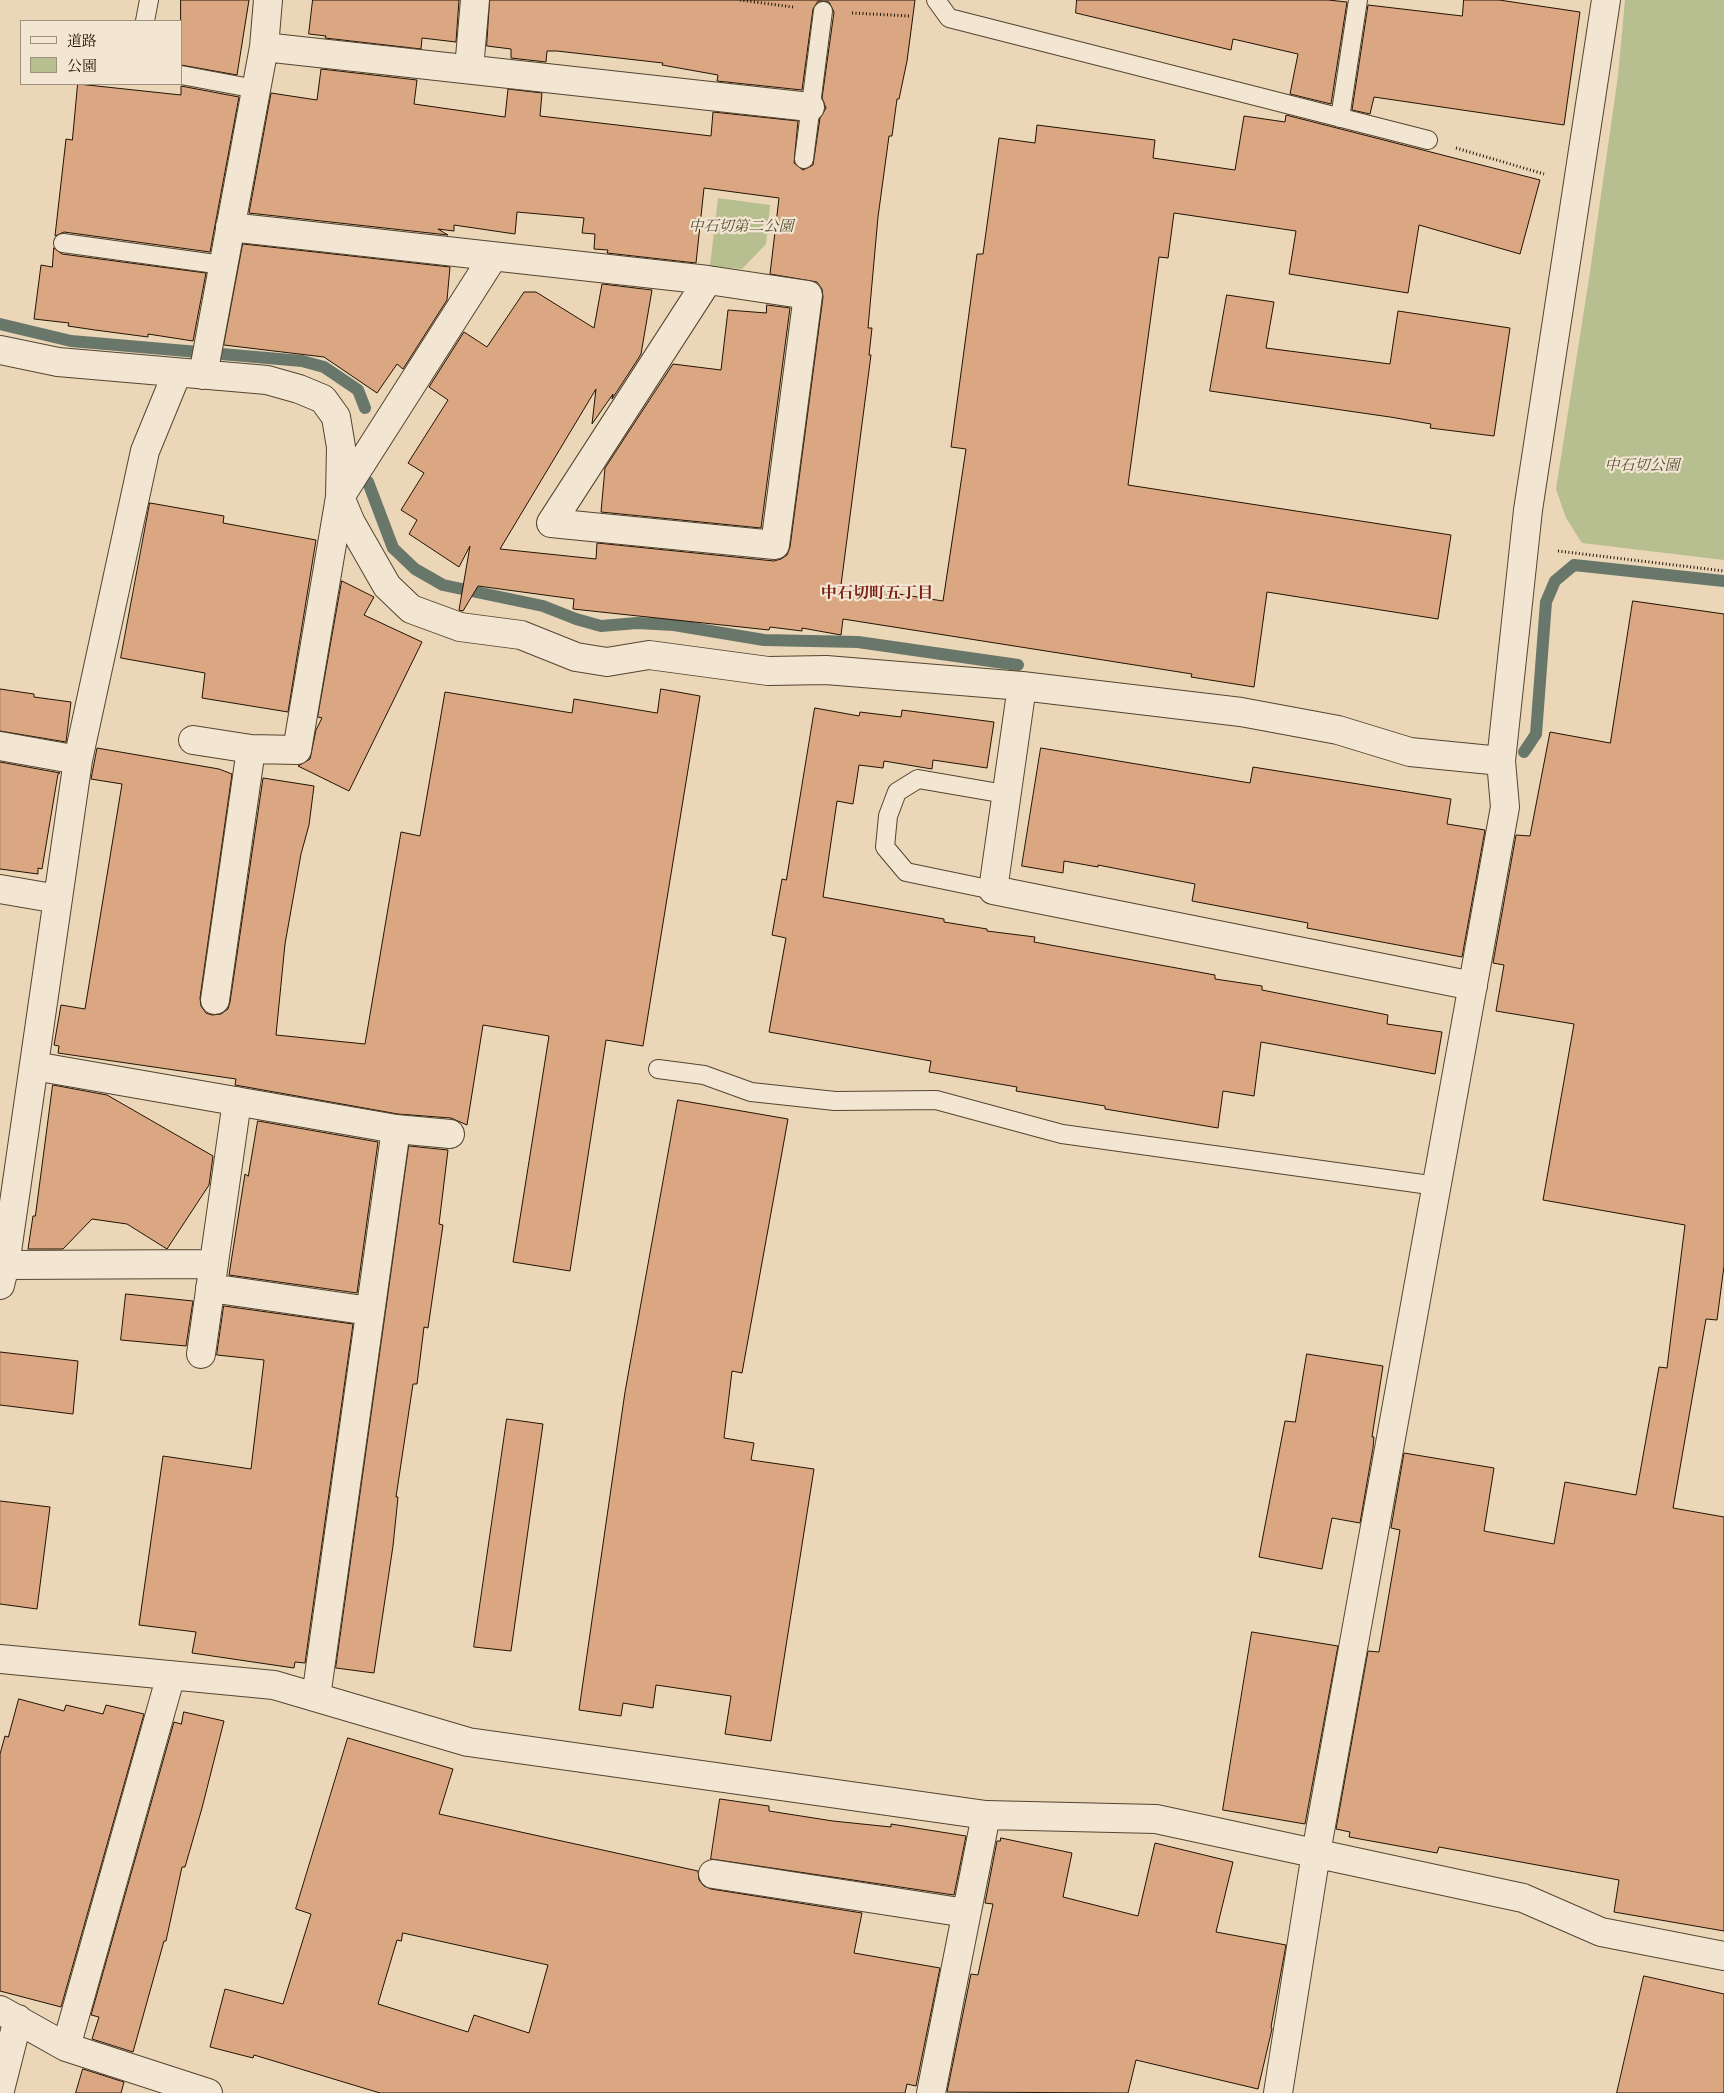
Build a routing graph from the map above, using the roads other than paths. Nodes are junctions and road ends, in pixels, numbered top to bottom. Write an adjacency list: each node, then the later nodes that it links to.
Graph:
1 (149, 0): 8 (lane)
2 (268, 0): 9 (street)
3 (475, 0): 10 (street)
4 (936, 0): 14 (lane)
5 (1358, 0): 14 (lane)
6 (1606, 0): 30 (street)
7 (823, 11): 13 (lane)
8 (145, 20)
9 (264, 47): 10 (street); 12 (street)
10 (469, 69): 13 (street)
11 (182, 75): 12 (lane)
12 (256, 89): 17 (street)
13 (810, 107): 16 (lane)
14 (1340, 118): 15 (lane)
15 (1428, 140)
16 (804, 159)
17 (230, 227): 19 (street); 20 (street)
18 (63, 243): 20 (lane)
19 (493, 257): 21 (street); 24 (street)
20 (223, 265): 23 (street)
21 (708, 280): 21 (street)
22 (0, 350): 23 (street)
23 (195, 371): 24 (street); 29 (street)
24 (340, 497): 25 (street); 28 (street)
25 (1022, 686): 30 (street); 31 (street)
26 (193, 740): 28 (street)
27 (0, 746): 29 (street)
28 (251, 749): 36 (street)
29 (78, 760): 34 (street)
30 (1501, 761): 35 (street)
31 (1005, 794): 33 (street); 33 (lane)
32 (0, 889): 34 (street)
33 (993, 890): 35 (street)
34 (58, 899): 37 (street)
35 (1473, 986): 42 (street)
36 (216, 1000)
37 (34, 1066): 39 (street); 43 (street)
38 (658, 1069): 42 (lane)
39 (237, 1101): 40 (street); 44 (street)
40 (396, 1129): 41 (street); 45 (street)
41 (450, 1134)
42 (1437, 1186): 51 (street)
43 (2, 1275): 44 (street)
44 (212, 1276): 45 (street); 46 (street)
45 (370, 1311): 49 (street)
46 (201, 1354)
47 (0, 1659): 48 (street)
48 (171, 1676): 49 (street); 56 (street)
49 (316, 1697): 50 (street)
50 (986, 1815): 51 (street); 53 (street)
51 (1316, 1853): 54 (street); 61 (street)
52 (713, 1874): 53 (street)
53 (966, 1913): 60 (street)
54 (1724, 1956)
55 (9, 2015): 56 (street); 58 (street)
56 (66, 2047): 57 (street)
57 (143, 2083): 59 (street)
58 (0, 2090)
59 (208, 2093)
60 (931, 2093)
61 (1278, 2093)

